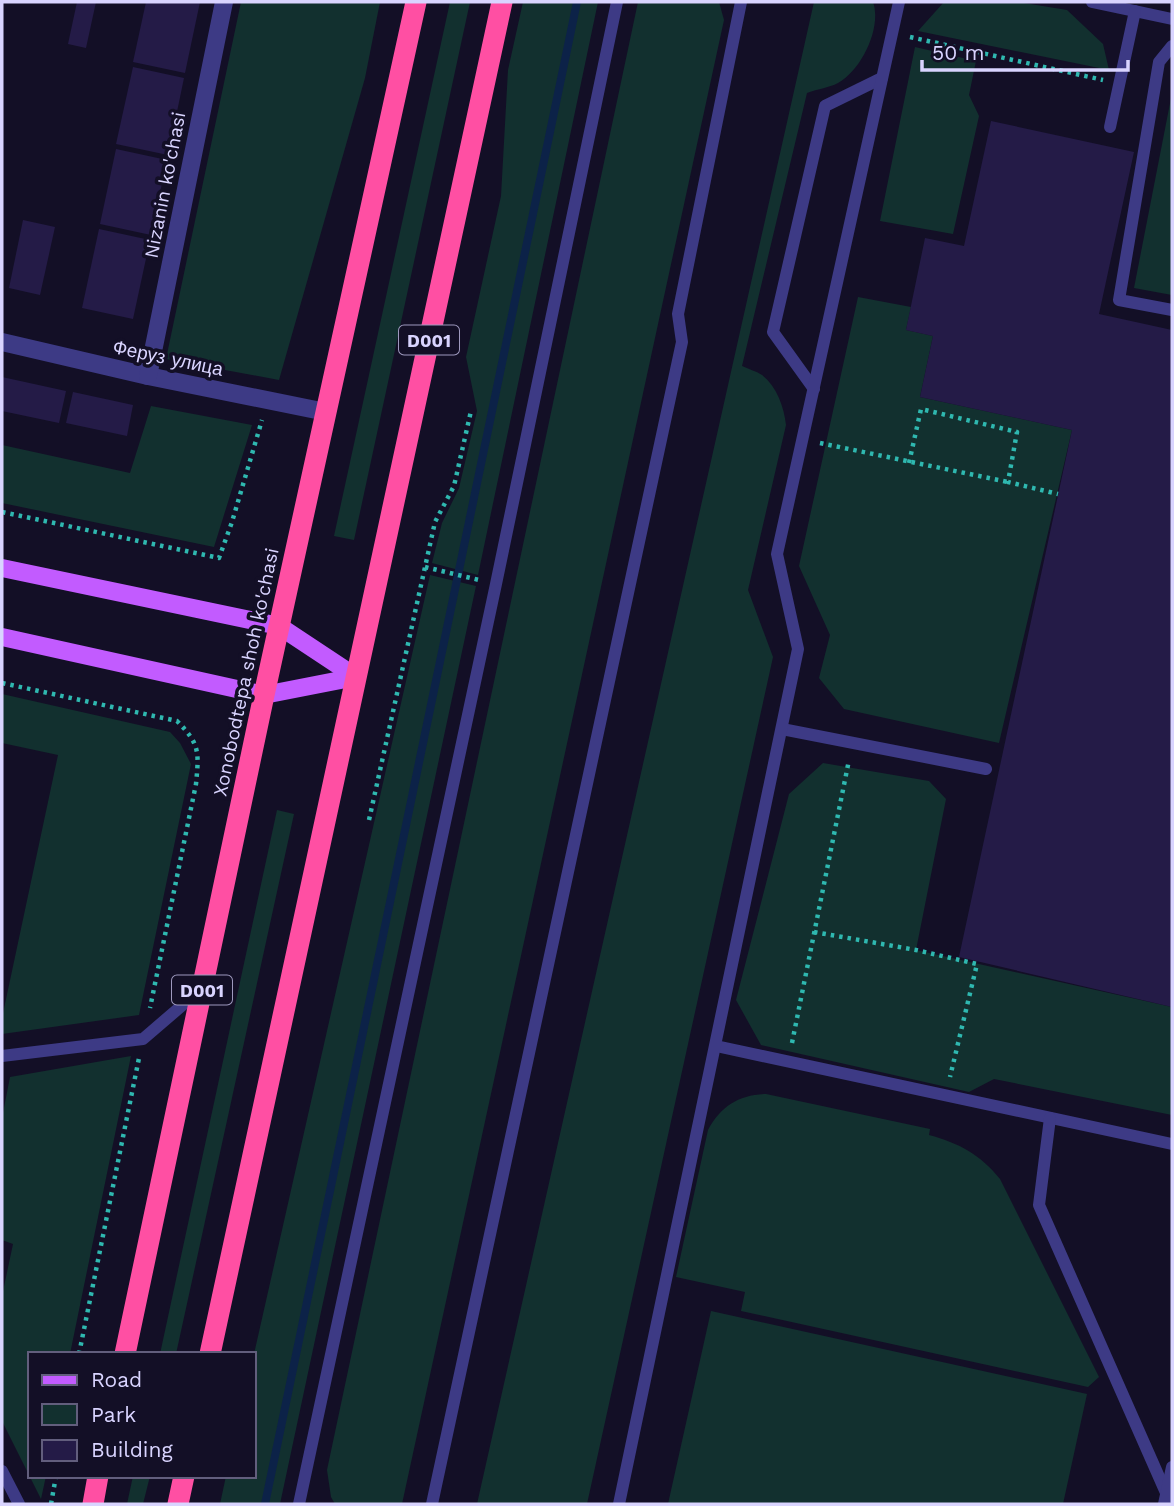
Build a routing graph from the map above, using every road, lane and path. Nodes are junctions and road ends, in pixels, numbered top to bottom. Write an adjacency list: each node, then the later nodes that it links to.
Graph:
1 (224, 2): 17 (street, Nizanin ko'chasi)
2 (416, 2): 21 (highway, Xonobodtepa shoh ko'chasi / D001)
3 (502, 2): 30 (highway, D001)
4 (617, 2): 59 (lane)
5 (741, 2): 60 (lane)
6 (899, 2): 10 (lane)
7 (1091, 2): 8 (lane)
8 (1135, 11): 9 (lane); 13 (lane)
9 (1172, 19)
10 (892, 33): 12 (lane); 13 (path)
11 (1172, 46): 15 (lane)
12 (882, 79): 18 (lane); 18 (lane)
13 (1119, 84): 14 (lane)
14 (1110, 127)
15 (1172, 310)
16 (2, 342): 17 (street, Феруз улица)
17 (148, 376): 19 (street, Феруз улица)
18 (814, 389): 33 (lane)
19 (268, 402): 21 (street, Феруз улица); 24 (path)
20 (471, 411): 25 (path)
21 (327, 412): 28 (highway, Xonobodtepa shoh ko'chasi / D001)
22 (909, 463): 23 (path)
23 (1058, 494)
24 (2, 512)
25 (425, 567): 27 (path); 36 (path)
26 (2, 568): 28 (main road)
27 (473, 578)
28 (279, 626): 30 (main road); 32 (highway, Xonobodtepa shoh ko'chasi / D001)
29 (2, 636): 32 (main road)
30 (356, 677): 32 (main road); 48 (highway, D001)
31 (2, 683): 39 (path)
32 (264, 695): 38 (highway, Xonobodtepa shoh ko'chasi / D001)
33 (782, 729): 34 (lane); 40 (lane)
34 (853, 743): 35 (lane); 37 (path)
35 (986, 769)
36 (369, 820)
37 (814, 932): 42 (path); 43 (path)
38 (202, 987): 39 (lane); 47 (highway, Xonobodtepa shoh ko'chasi / D001)
39 (143, 1039): 41 (lane); 46 (path)
40 (716, 1046): 42 (lane); 61 (lane)
41 (2, 1056)
42 (788, 1061): 43 (lane)
43 (945, 1095): 44 (lane)
44 (1050, 1118): 45 (lane); 54 (lane)
45 (1172, 1144)
46 (79, 1352)
47 (125, 1352)
48 (210, 1352)
49 (1172, 1467): 54 (lane)
50 (2, 1471): 55 (lane)
51 (56, 1478): 56 (path)
52 (99, 1478): 57 (highway)
53 (184, 1478): 58 (highway)
54 (1168, 1499)
55 (19, 1504)
56 (51, 1504)
57 (93, 1504)
58 (178, 1504)
59 (299, 1504)
60 (432, 1504)
61 (619, 1504)

